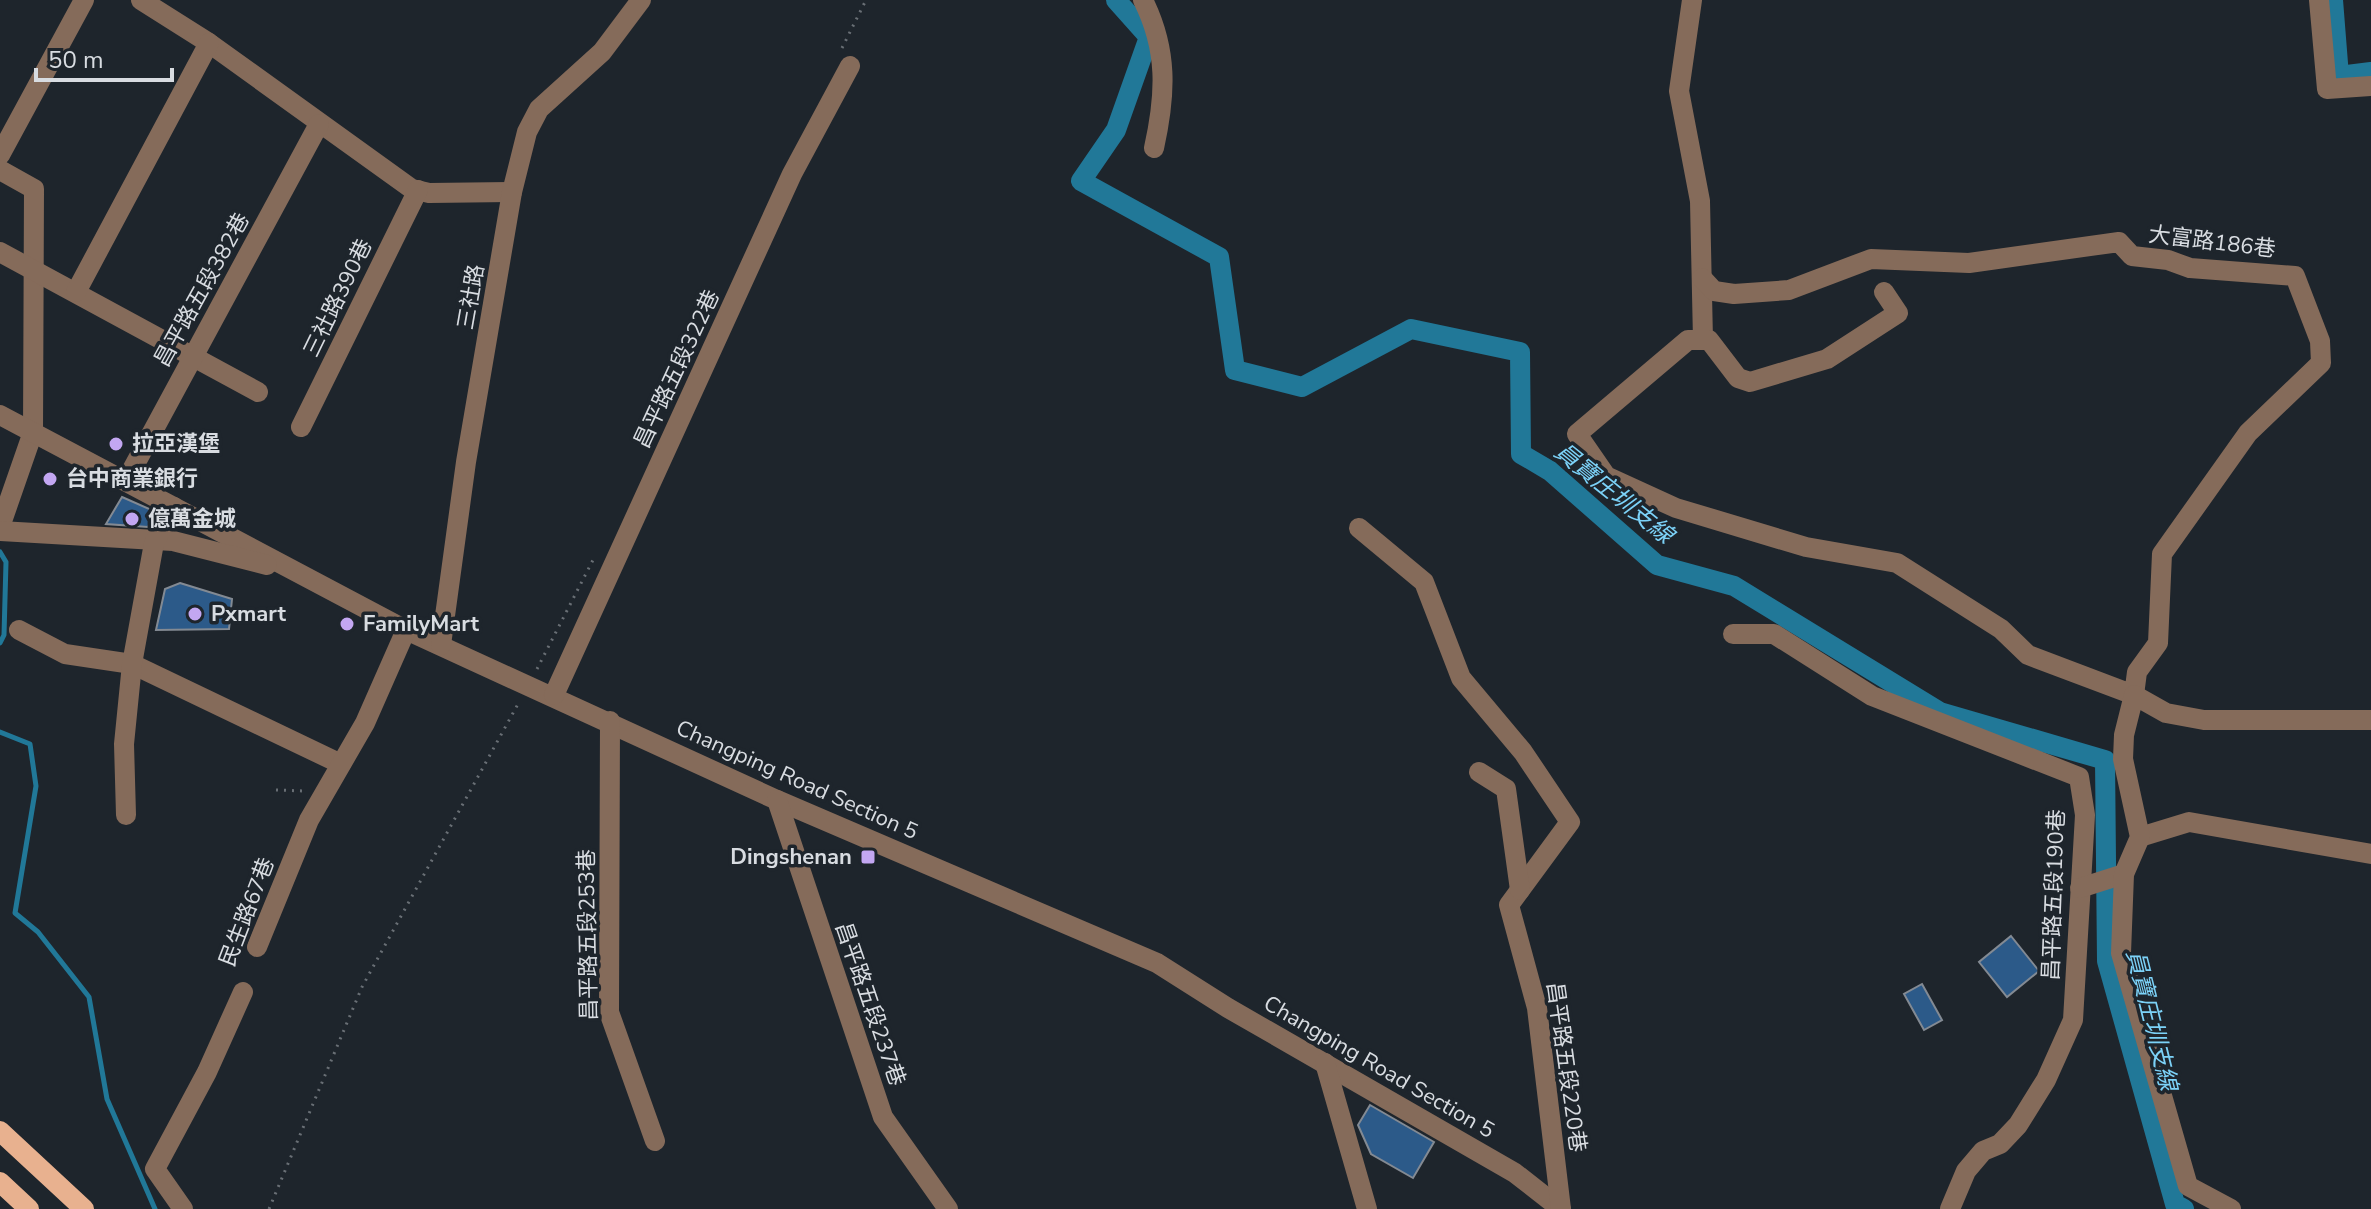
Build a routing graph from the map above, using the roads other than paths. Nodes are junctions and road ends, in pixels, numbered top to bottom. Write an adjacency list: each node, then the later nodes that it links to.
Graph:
1 (84, 0): 12 (street)
2 (141, 0): 7 (street)
3 (641, 0): 15 (street, 三社路)
4 (1143, 0): 11 (street)
5 (1692, 0): 18 (street)
6 (2319, 0): 9 (street)
7 (209, 43): 10 (street); 19 (street)
8 (844, 62): 38 (street, 昌平路五段322巷)
9 (2371, 86)
10 (319, 124): 14 (street); 22 (street, 昌平路五段382巷)
11 (1154, 148)
12 (0, 155)
13 (0, 170): 17 (street)
14 (418, 190): 15 (street); 25 (street, 三社路390巷)
15 (512, 192): 36 (street, 三社路)
16 (0, 252): 17 (street)
17 (34, 269): 19 (street); 26 (street)
18 (1702, 278): 21 (street); 39 (street, 大富路186巷)
19 (76, 292): 22 (street)
20 (1884, 292): 21 (street)
21 (1703, 340): 39 (street)
22 (193, 356): 23 (street); 27 (street, 昌平路五段382巷)
23 (258, 392)
24 (0, 415): 26 (street, Changping Road Section 5)
25 (301, 427)
26 (33, 432): 27 (street, Changping Road Section 5); 30 (street)
27 (127, 479): 28 (street, Changping Road Section 5)
28 (174, 507): 31 (street); 32 (street, Changping Road Section 5)
29 (1359, 528): 50 (street, 昌平路五段220巷)
30 (0, 529): 31 (street)
31 (154, 543): 32 (street); 37 (street)
32 (298, 573): 34 (street, Changping Road Section 5)
33 (19, 630): 37 (street)
34 (406, 630): 36 (street, Changping Road Section 5); 42 (street, 民生路67巷)
35 (1733, 634): 49 (street, 昌平路五段190巷)
36 (441, 645): 38 (street, Changping Road Section 5)
37 (132, 664): 42 (street); 45 (street)
38 (554, 695): 41 (street, Changping Road Section 5)
39 (2134, 695): 40 (street); 46 (street, 大富路186巷)
40 (2371, 720)
41 (610, 721): 44 (street, Changping Road Section 5); 55 (street, 昌平路五段253巷)
42 (341, 764): 51 (street, 民生路67巷)
43 (1479, 772): 50 (street, 昌平路五段220巷)
44 (777, 800): 53 (street, Changping Road Section 5); 60 (street, 昌平路五段237巷)
45 (126, 815)
46 (2140, 837): 47 (street); 48 (street)
47 (2371, 854)
48 (2124, 874): 49 (street); 64 (street)
49 (2080, 888): 63 (street, 昌平路五段190巷)
50 (1520, 890): 62 (street, 昌平路五段220巷)
51 (257, 947)
52 (243, 992): 59 (street, 民生路67巷)
53 (1325, 1063): 61 (street); 62 (street, Changping Road Section 5)
54 (0, 1131): 58 (main road)
55 (655, 1141)
56 (0, 1182): 57 (main road)
57 (29, 1209)
58 (84, 1209)
59 (183, 1209)
60 (948, 1209)
61 (1367, 1209)
62 (1561, 1209)
63 (1950, 1209)
64 (2231, 1209)

